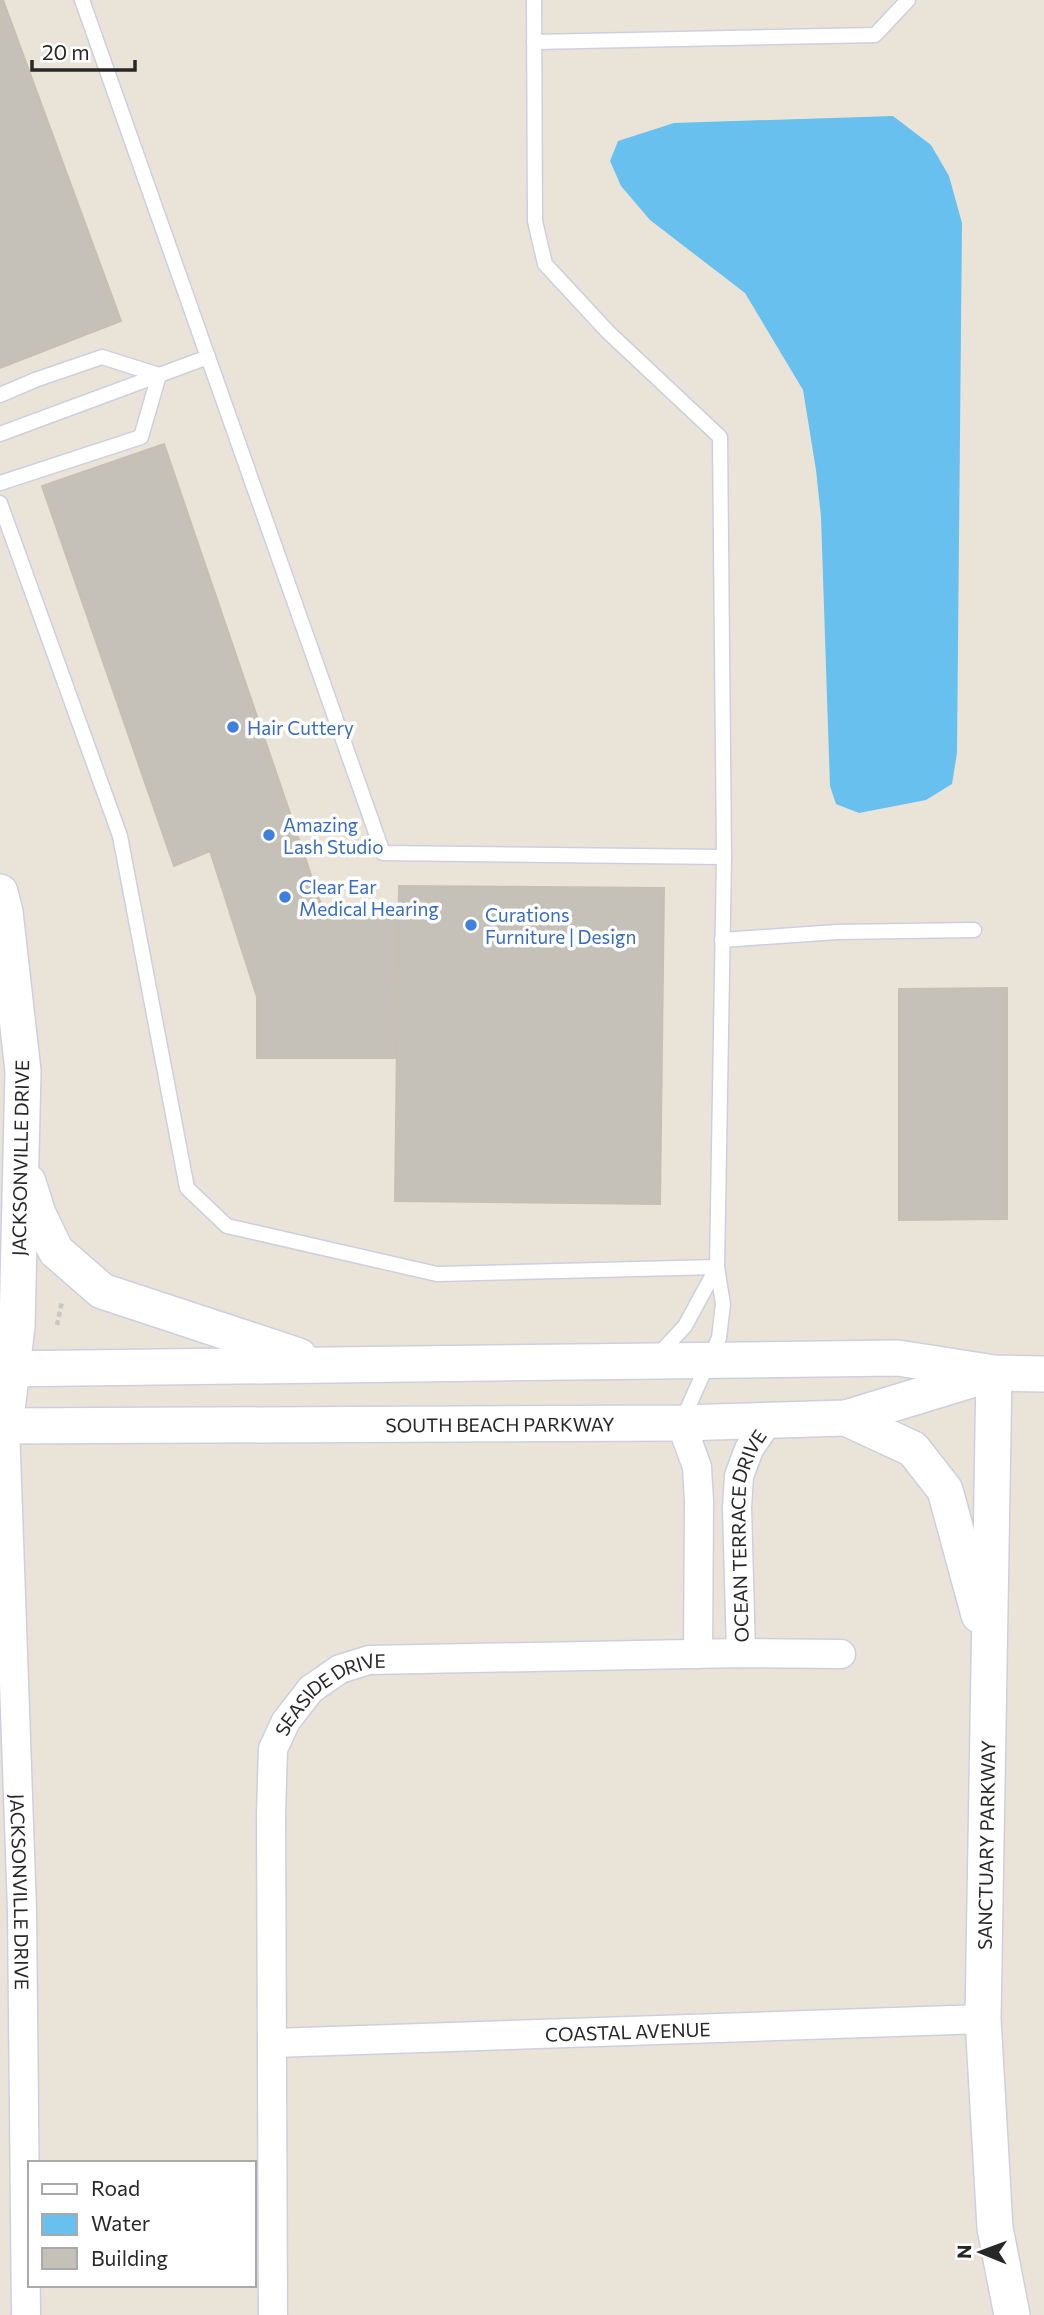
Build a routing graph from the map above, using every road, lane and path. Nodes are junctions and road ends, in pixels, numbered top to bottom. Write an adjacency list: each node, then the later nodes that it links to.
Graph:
1 (82, 0): 5 (lane)
2 (534, 0): 4 (lane)
3 (908, 0): 4 (lane)
4 (534, 42): 11 (lane)
5 (208, 357): 6 (lane); 11 (lane)
6 (159, 375): 7 (lane); 8 (lane); 9 (lane)
7 (0, 395)
8 (0, 433)
9 (0, 483)
10 (0, 503): 16 (lane)
11 (724, 857): 14 (lane)
12 (0, 892): 15 (street, JACKSONVILLE DRIVE)
13 (974, 930): 14 (lane)
14 (722, 940): 16 (lane)
15 (21, 1160): 19 (street); 20 (street, JACKSONVILLE DRIVE)
16 (717, 1267): 17 (lane); 18 (lane)
17 (709, 1360): 18 (street, SOUTH BEACH PARKWAY); 21 (street, SOUTH BEACH PARKWAY); 26 (lane)
18 (652, 1361): 19 (street, SOUTH BEACH PARKWAY)
19 (329, 1366): 20 (street, SOUTH BEACH PARKWAY)
20 (6, 1369): 25 (street, JACKSONVILLE DRIVE)
21 (993, 1373): 22 (street, SOUTH BEACH PARKWAY); 23 (street, SOUTH BEACH PARKWAY); 27 (street, SANCTUARY PARKWAY)
22 (1044, 1374)
23 (846, 1418): 24 (street, SOUTH BEACH PARKWAY); 27 (street)
24 (768, 1421): 26 (street, SOUTH BEACH PARKWAY); 28 (street, OCEAN TERRACE DRIVE)
25 (2, 1422): 26 (street, SOUTH BEACH PARKWAY); 31 (street, JACKSONVILLE DRIVE)
26 (681, 1423): 29 (street)
27 (988, 1644): 32 (street, SANCTUARY PARKWAY)
28 (741, 1653): 29 (street, SEASIDE DRIVE); 30 (street, SEASIDE DRIVE)
29 (698, 1654): 33 (street, SEASIDE DRIVE)
30 (841, 1654)
31 (11, 1910): 34 (street, JACKSONVILLE DRIVE)
32 (984, 2019): 33 (street, COASTAL AVENUE); 36 (street, SANCTUARY PARKWAY)
33 (273, 2043): 35 (street, SEASIDE DRIVE)
34 (26, 2315)
35 (273, 2315)
36 (1012, 2315)

